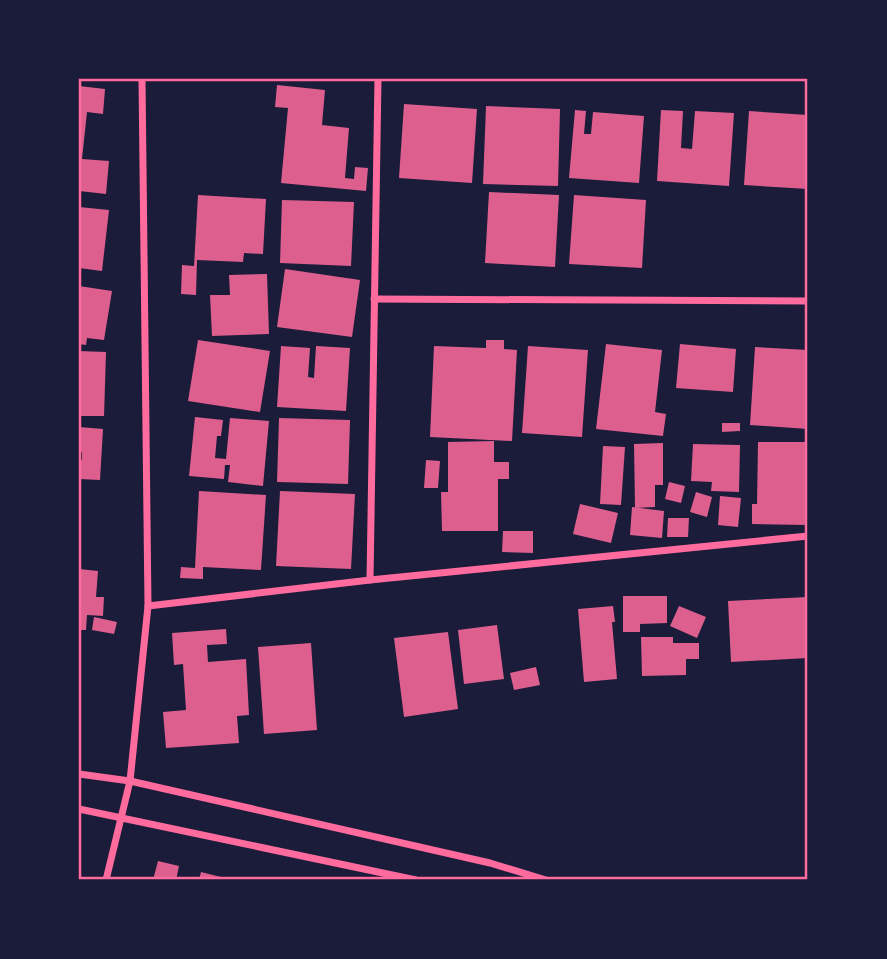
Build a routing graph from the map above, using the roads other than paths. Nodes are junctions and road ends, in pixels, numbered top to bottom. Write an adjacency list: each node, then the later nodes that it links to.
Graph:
1 (142, 79): 7 (street)
2 (378, 79): 3 (street)
3 (374, 299): 4 (street); 6 (street)
4 (808, 301)
5 (808, 536): 6 (street)
6 (370, 580): 7 (street)
7 (148, 606): 9 (street)
8 (79, 774): 9 (street)
9 (130, 781): 11 (street); 14 (street)
10 (79, 809): 11 (street)
11 (120, 818): 12 (street); 13 (street)
12 (106, 880)
13 (416, 880)
14 (546, 880)

